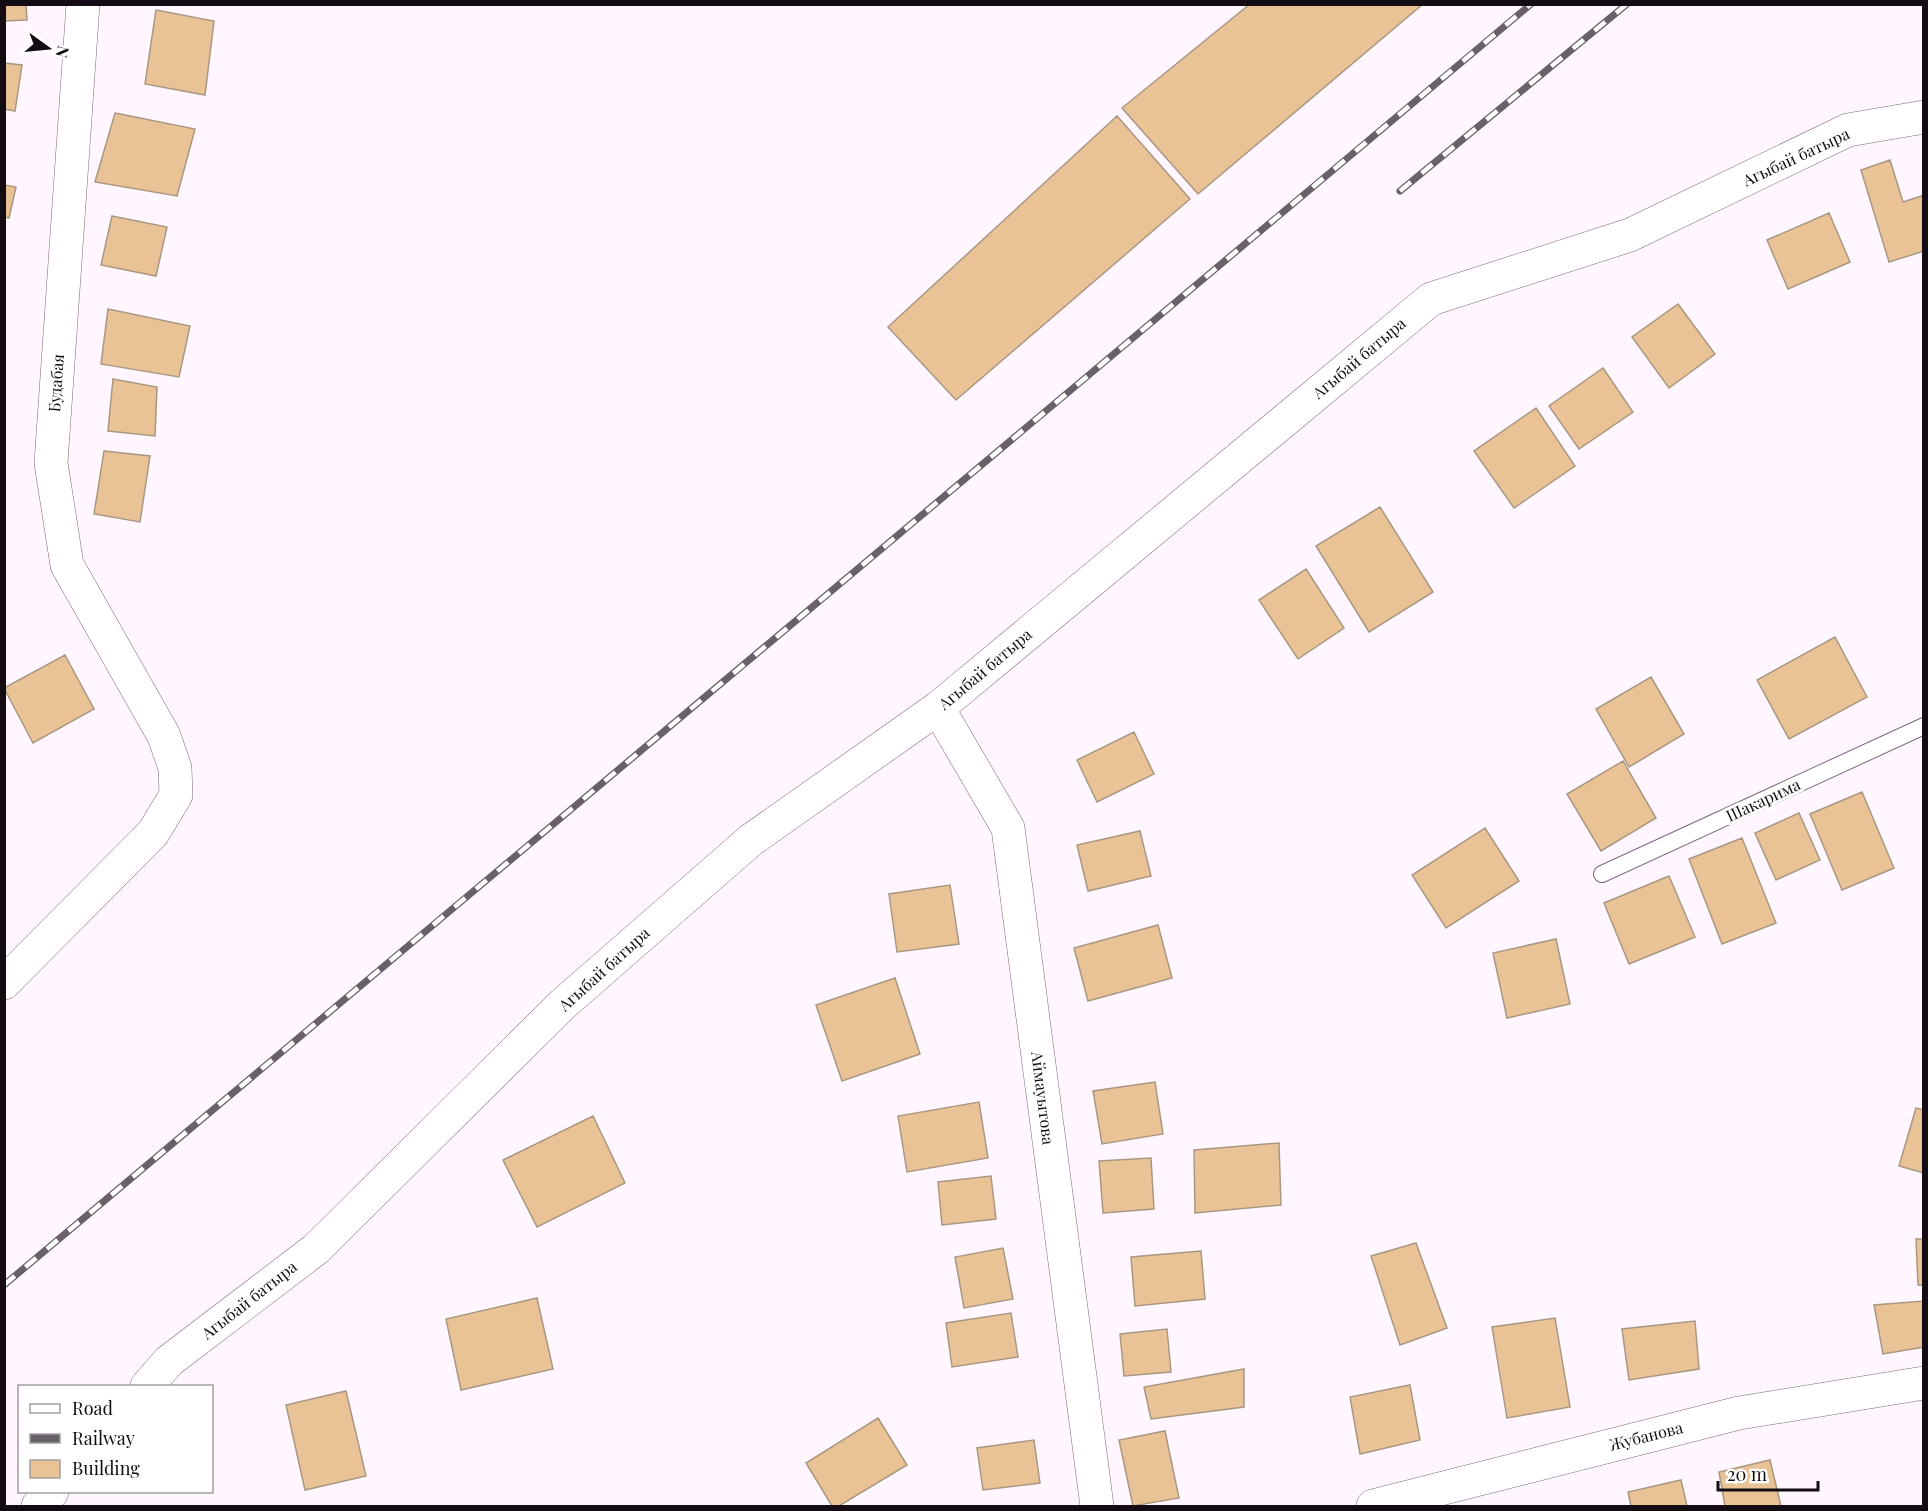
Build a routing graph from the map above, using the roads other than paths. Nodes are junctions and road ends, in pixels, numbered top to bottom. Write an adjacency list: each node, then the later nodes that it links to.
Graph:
1 (83, 4): 6 (street, Будабая)
2 (1923, 117): 3 (street, Агыбай батыра)
3 (938, 708): 8 (street, Агыбай батыра); 11 (street, Аймауытова)
4 (1923, 726): 5 (lane, Шакарима)
5 (1602, 874)
6 (4, 983)
7 (1923, 1383): 12 (street, Жубанова)
8 (148, 1385)
9 (50, 1493): 10 (street)
10 (38, 1506)
11 (1096, 1506)
12 (1372, 1506)

